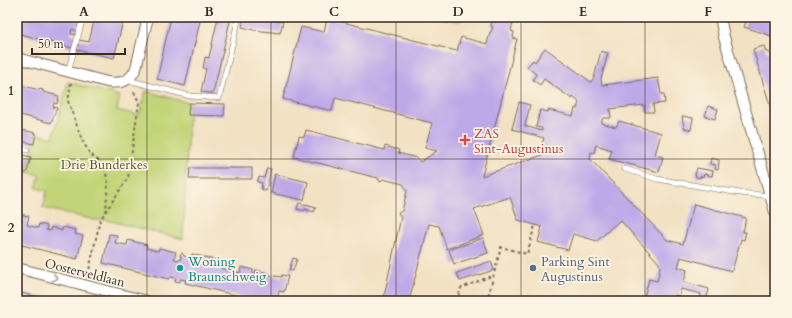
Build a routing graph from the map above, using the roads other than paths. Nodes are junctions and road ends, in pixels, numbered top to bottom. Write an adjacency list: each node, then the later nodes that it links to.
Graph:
1 (83, 17): 6 (lane)
2 (148, 17): 7 (street)
3 (239, 17): 7 (lane)
4 (720, 17): 11 (street)
5 (17, 58): 6 (street)
6 (71, 73): 7 (street)
7 (128, 80)
8 (17, 147): 9 (lane)
9 (27, 150)
10 (625, 170): 11 (lane)
11 (770, 196): 12 (street)
12 (775, 212)
13 (17, 268): 14 (street, Oosterveldlaan, one-way to 14)
14 (147, 301)

